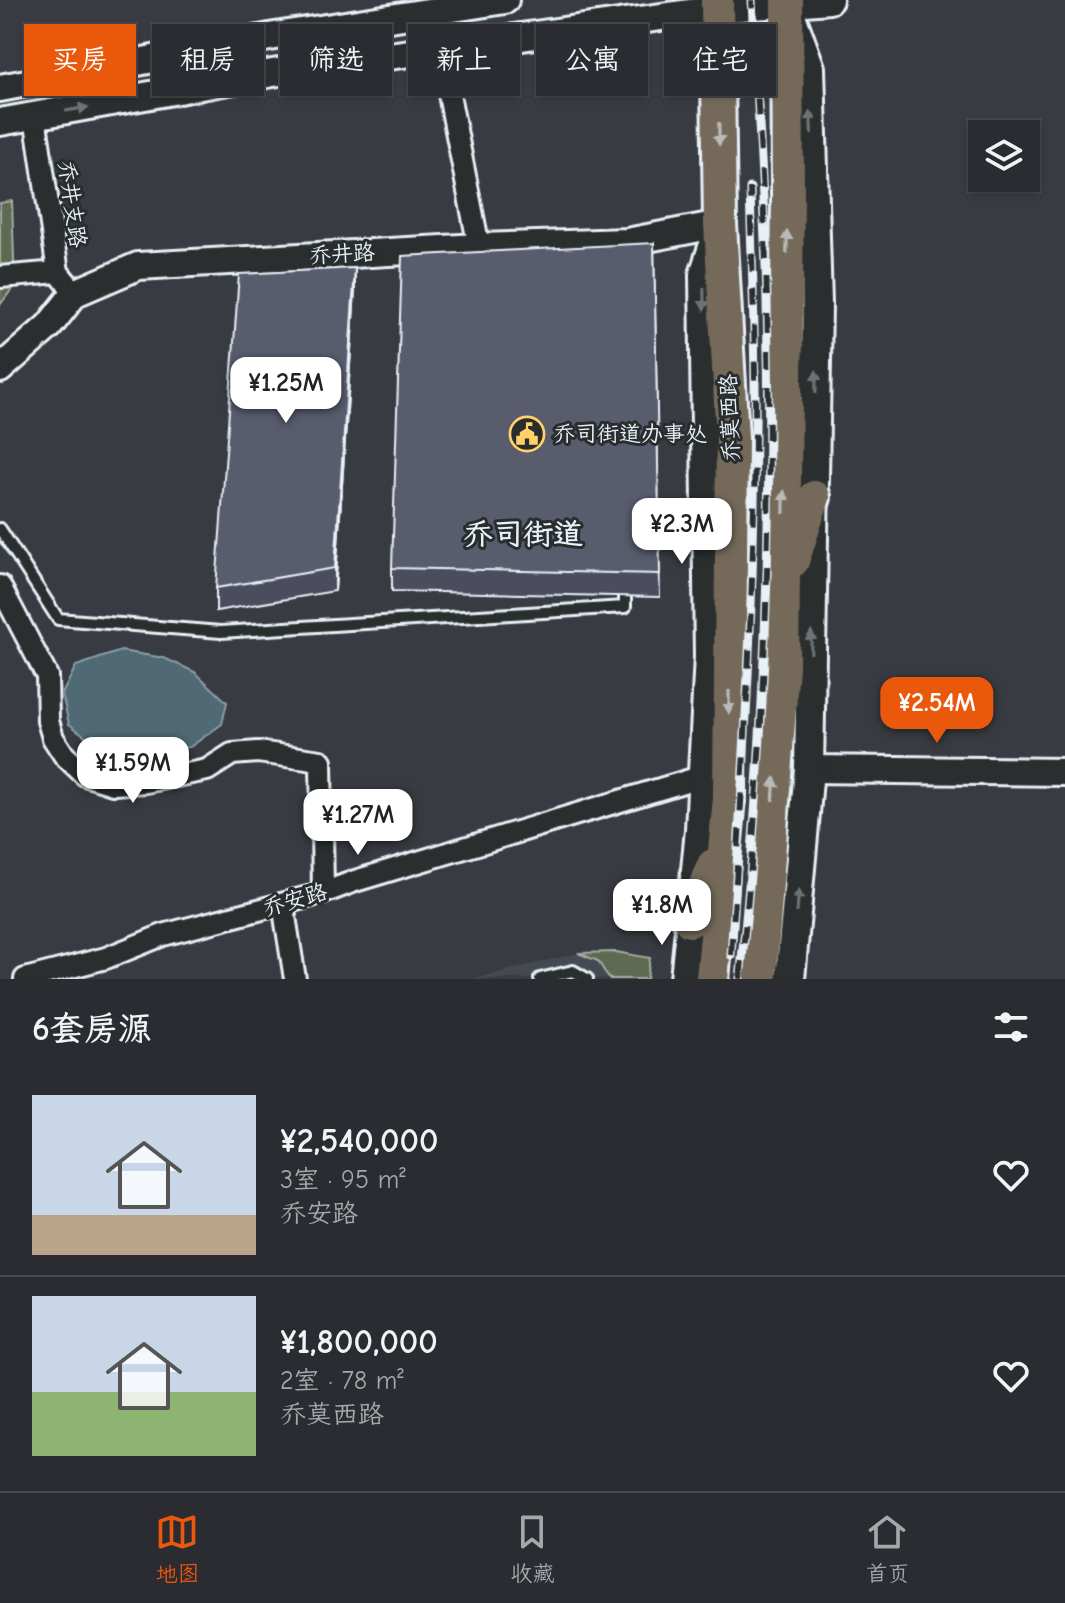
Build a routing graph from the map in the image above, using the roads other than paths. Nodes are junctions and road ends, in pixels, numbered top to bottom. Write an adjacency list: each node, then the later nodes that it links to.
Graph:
1 (505, 0): 7 (street)
2 (829, 0): 3 (street)
3 (787, 1): 4 (street); 17 (main road, one-way to 3); 21 (main road, one-way to 3)
4 (717, 4): 5 (street); 11 (main road, 乔莫西路, one-way to 11)
5 (520, 36)
6 (408, 54): 9 (street, one-way to 6)
7 (0, 88)
8 (449, 96): 12 (street)
9 (35, 116): 10 (street); 13 (street, 乔井支路)
10 (0, 122)
11 (720, 224): 12 (street, 乔井路); 24 (main road, one-way to 24); 25 (main road, 乔莫西路, one-way to 25)
12 (479, 247): 15 (street, 乔井路)
13 (58, 272): 14 (street); 15 (street, 乔井支路)
14 (0, 277)
15 (75, 293): 16 (street, 乔井路)
16 (0, 369)
17 (814, 497): 21 (main road); 22 (main road, one-way to 17)
18 (0, 529): 19 (lane)
19 (625, 577)
20 (0, 586): 26 (street)
21 (783, 590): 35 (main road, one-way to 21)
22 (809, 769): 23 (street); 36 (main road, one-way to 22)
23 (1065, 772)
24 (703, 776): 26 (street, 乔安路); 28 (main road)
25 (727, 832): 28 (main road); 34 (main road, 乔莫西路)
26 (323, 893): 27 (street, 乔安路)
27 (283, 904): 29 (street, 乔安路); 30 (street)
28 (690, 921): 33 (main road)
29 (25, 979)
30 (295, 979)
31 (540, 979): 32 (lane)
32 (587, 979)
33 (685, 979)
34 (712, 979)
35 (760, 979)
36 (790, 979)

